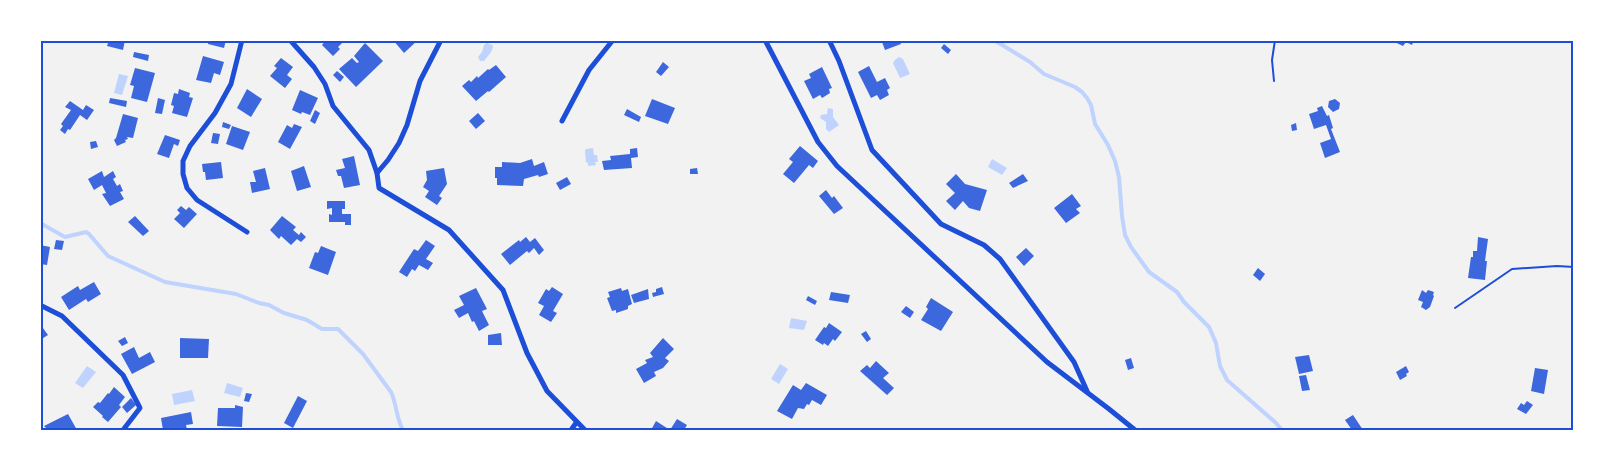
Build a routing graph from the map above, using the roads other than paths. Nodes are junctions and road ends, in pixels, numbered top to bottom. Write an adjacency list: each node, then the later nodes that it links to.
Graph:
1 (242, 40): 11 (street)
2 (290, 40): 10 (street)
3 (441, 40): 10 (street)
4 (613, 40): 9 (street)
5 (765, 40): 13 (street)
6 (829, 40): 13 (street)
7 (1275, 40): 8 (lane)
8 (1274, 81)
9 (562, 121)
10 (376, 173): 14 (street)
11 (247, 232)
12 (40, 305): 15 (street)
13 (1088, 393): 18 (street)
14 (576, 423): 16 (street); 17 (street)
15 (123, 430)
16 (571, 430)
17 (585, 430)
18 (1135, 430)

